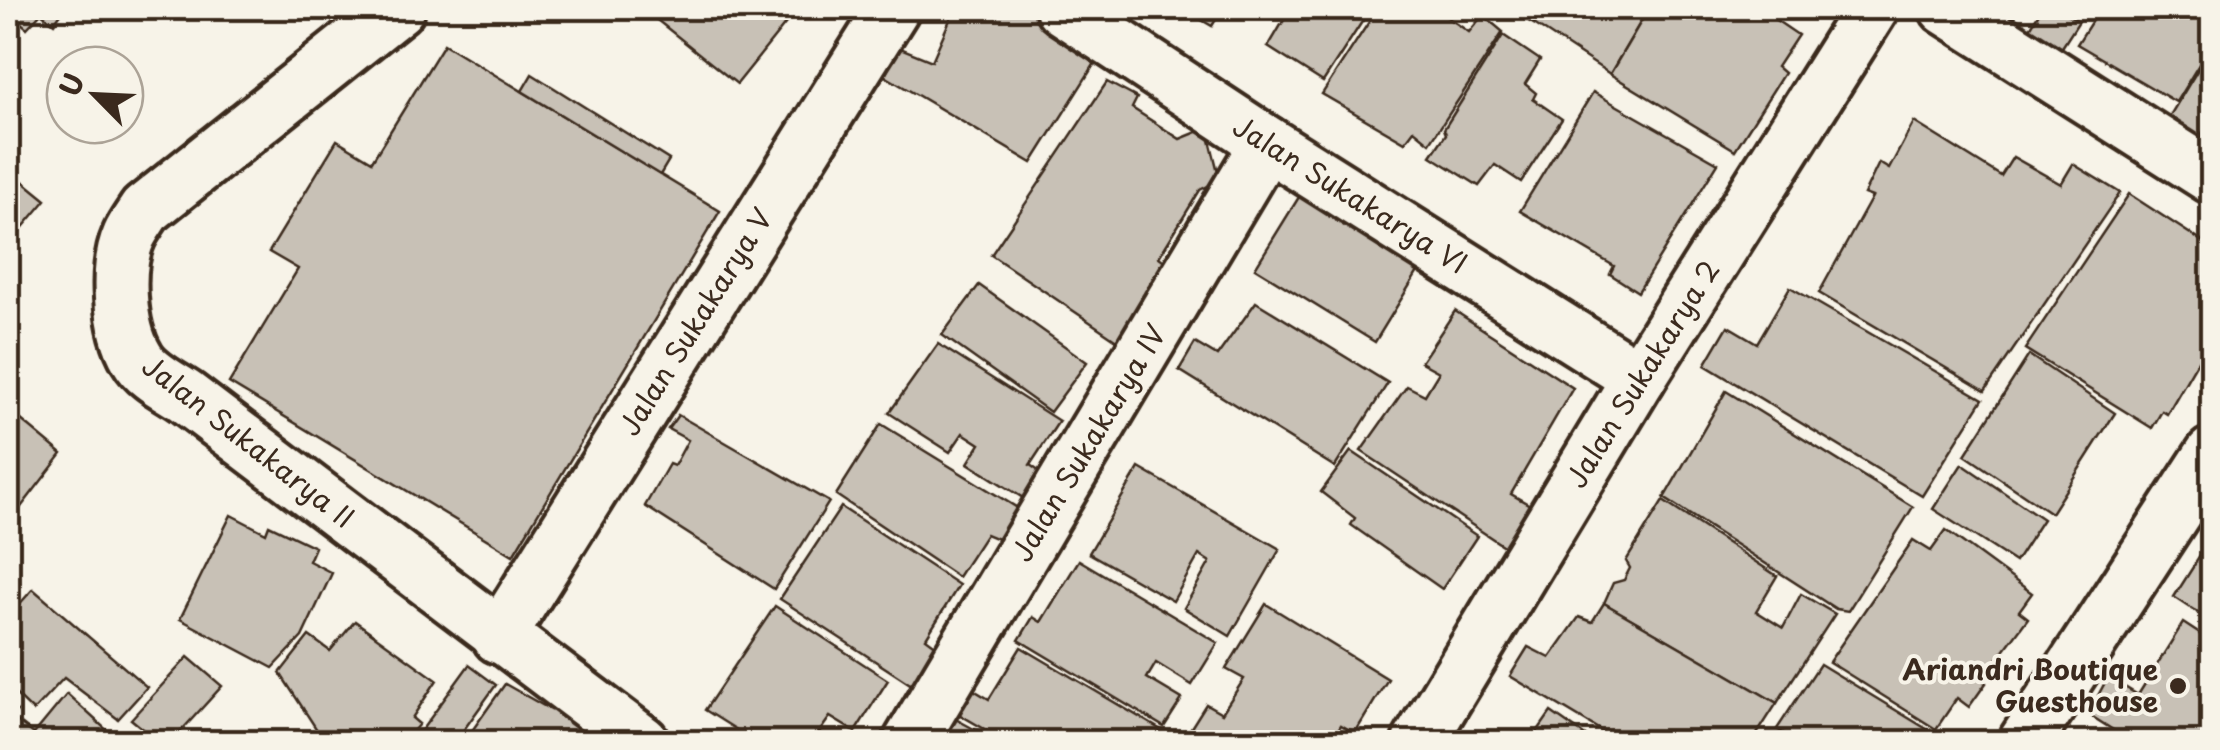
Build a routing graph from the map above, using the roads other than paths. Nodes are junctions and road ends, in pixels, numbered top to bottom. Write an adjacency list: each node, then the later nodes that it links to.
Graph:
1 (398, 8): 10 (street, Jalan Sukakarya II)
2 (892, 8): 10 (street, Jalan Sukakarya V)
3 (1062, 8): 6 (street, Jalan Sukakarya VI)
4 (1872, 8): 8 (street, Jalan Sukakarya 2)
5 (1946, 8): 7 (street)
6 (1267, 143): 8 (street, Jalan Sukakarya VI); 12 (street, Jalan Sukakarya IV)
7 (2212, 177)
8 (1639, 378): 13 (street, Jalan Sukakarya 2)
9 (2212, 454): 14 (street)
10 (500, 637): 11 (street)
11 (642, 742)
12 (910, 742)
13 (1419, 742)
14 (2025, 742)

